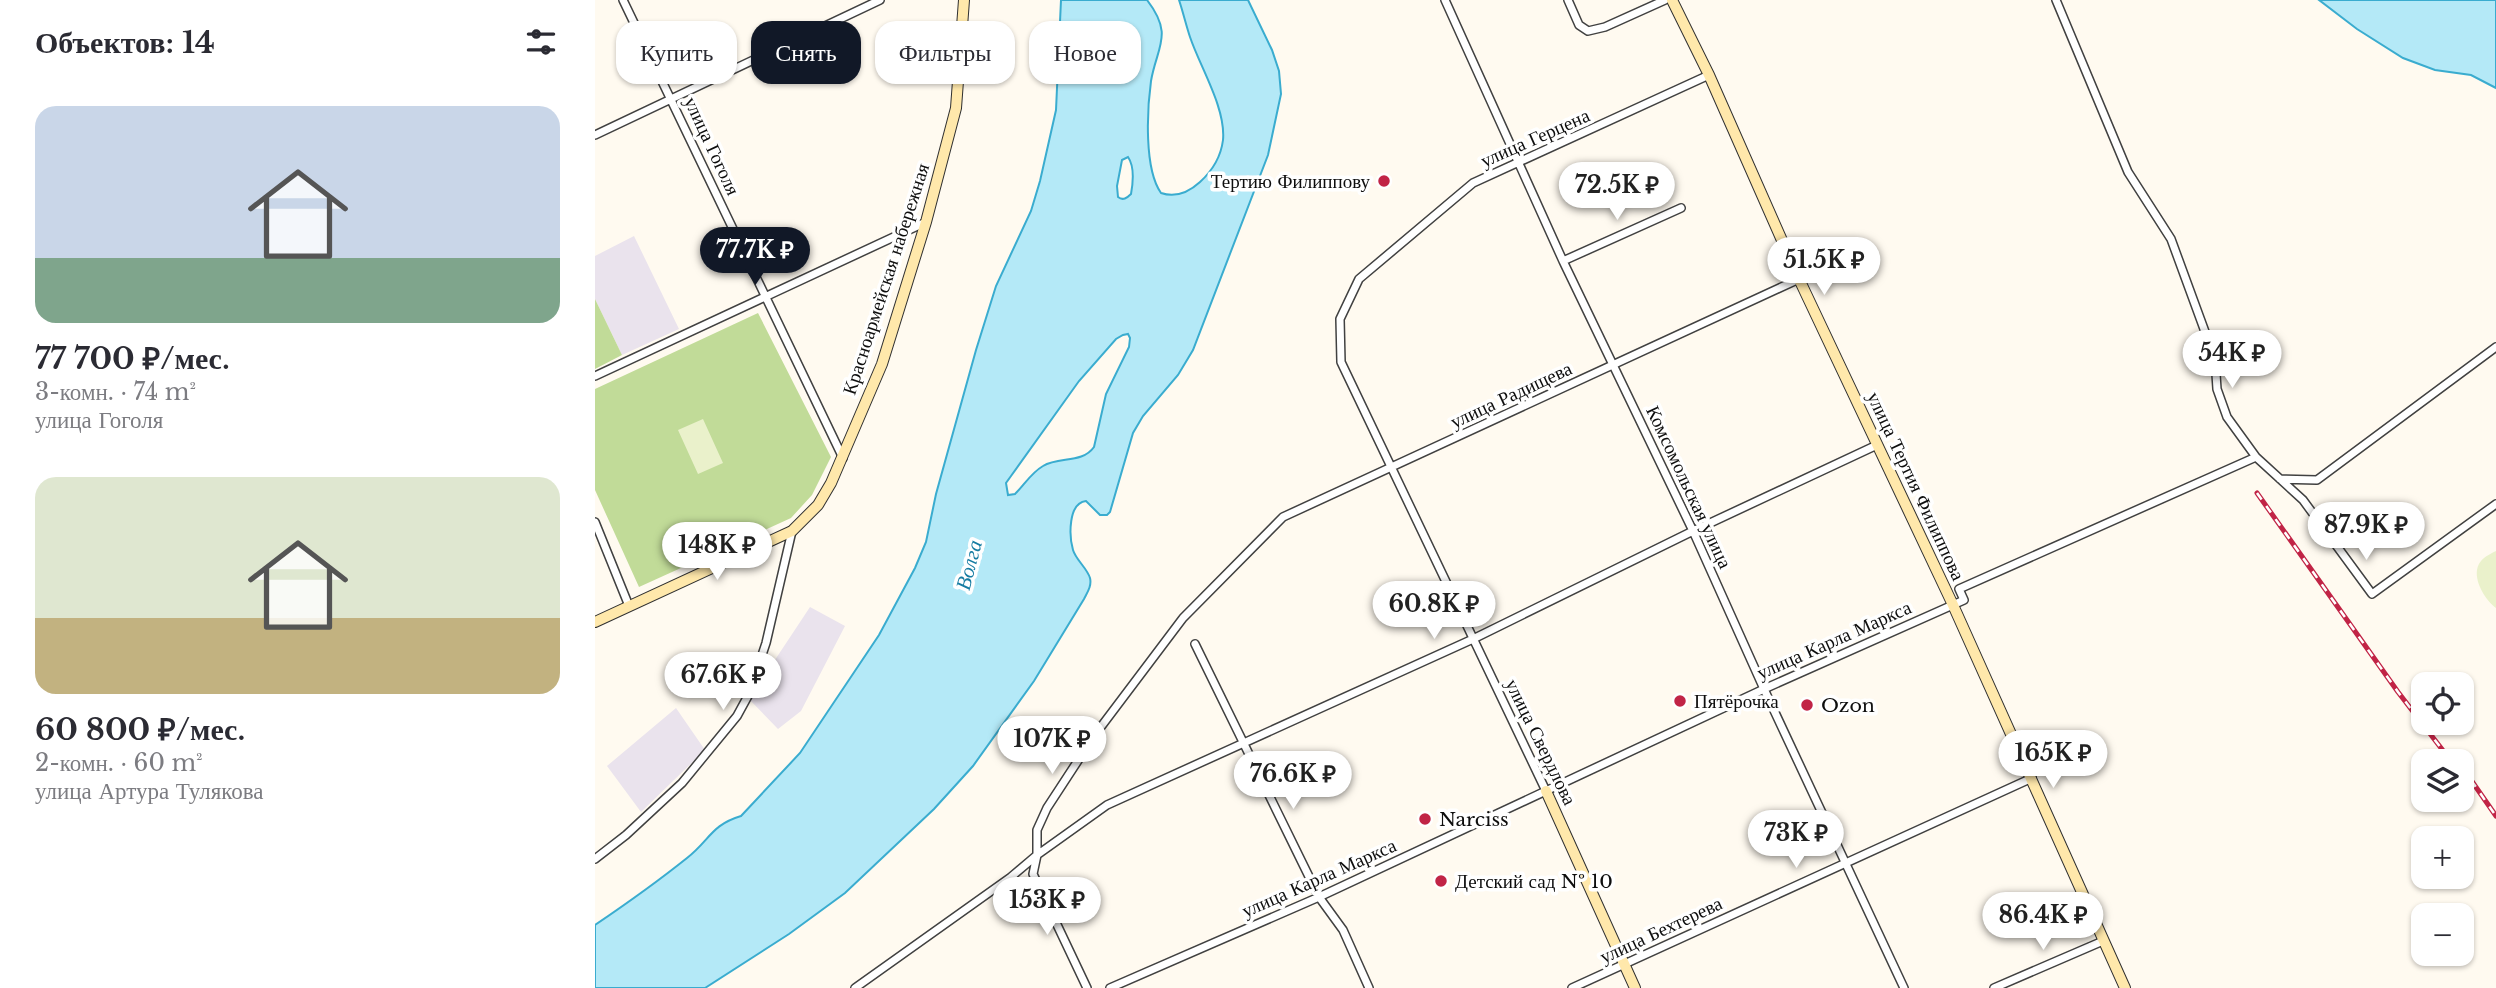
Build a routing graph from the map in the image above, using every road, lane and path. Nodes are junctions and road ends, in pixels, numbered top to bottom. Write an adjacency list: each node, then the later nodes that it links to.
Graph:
1 (624, 0): 10 (street, улица Гоголя)
2 (880, 0): 10 (street)
3 (964, 0): 14 (street, Красноармейская набережная)
4 (1445, 0): 12 (street, Комсомольская улица)
5 (1568, 0): 6 (street)
6 (1665, 0)
7 (1672, 0): 9 (street, улица Тертия Филиппова)
8 (2056, 0): 23 (street)
9 (1709, 75): 12 (street, улица Герцена); 16 (street, улица Тертия Филиппова)
10 (672, 99): 11 (street); 17 (street, улица Гоголя)
11 (595, 135)
12 (1518, 163): 15 (street, Комсомольская улица); 18 (street, улица Герцена)
13 (1681, 208): 15 (street)
14 (926, 222): 17 (street); 24 (street, Красноармейская набережная)
15 (1563, 261): 20 (street, Комсомольская улица)
16 (1799, 279): 20 (street, улица Радищева); 22 (street, улица Тертия Филиппова)
17 (765, 297): 21 (street); 24 (street, улица Гоголя)
18 (1340, 319): 25 (street, улица Свердлова)
19 (2496, 347): 26 (street)
20 (1613, 365): 25 (street, улица Радищева); 30 (street, Комсомольская улица)
21 (595, 376)
22 (1877, 444): 30 (street); 31 (street, улица Тертия Филиппова)
23 (2256, 457): 26 (street); 31 (street)
24 (843, 458): 29 (street, Красноармейская набережная)
25 (1392, 468): 34 (street, улица Свердлова); 40 (street, улица Радищева)
26 (2280, 479): 27 (street)
27 (2496, 505)
28 (595, 522): 32 (street)
29 (792, 531): 32 (street); 41 (street)
30 (1693, 531): 34 (street); 36 (street, Комсомольская улица)
31 (1956, 603): 36 (street, улица Карла Маркса); 38 (street, улица Тертия Филиппова)
32 (629, 606): 33 (street)
33 (595, 622)
34 (1473, 639): 37 (street); 39 (street, улица Свердлова)
35 (1195, 644): 37 (street)
36 (1764, 689): 39 (street, улица Карла Маркса); 42 (street, Комсомольская улица)
37 (1244, 741): 40 (street); 43 (street)
38 (2032, 778): 42 (street, улица Бехтерева); 44 (street, улица Тертия Филиппова)
39 (1546, 791): 43 (street, улица Карла Маркса); 45 (street, улица Свердлова)
40 (1037, 856): 46 (street); 47 (street, улица Радищева)
41 (595, 859)
42 (1846, 863): 45 (street, улица Бехтерева); 52 (street, Комсомольская улица)
43 (1318, 897): 48 (street, улица Карла Маркса); 49 (street)
44 (2103, 941): 53 (street); 54 (street, улица Тертия Филиппова)
45 (1624, 964): 50 (street, улица Бехтерева); 51 (street, улица Свердлова)
46 (855, 988)
47 (1087, 988)
48 (1110, 988)
49 (1369, 988)
50 (1572, 988)
51 (1635, 988)
52 (1904, 988)
53 (1994, 988)
54 (2125, 988)

